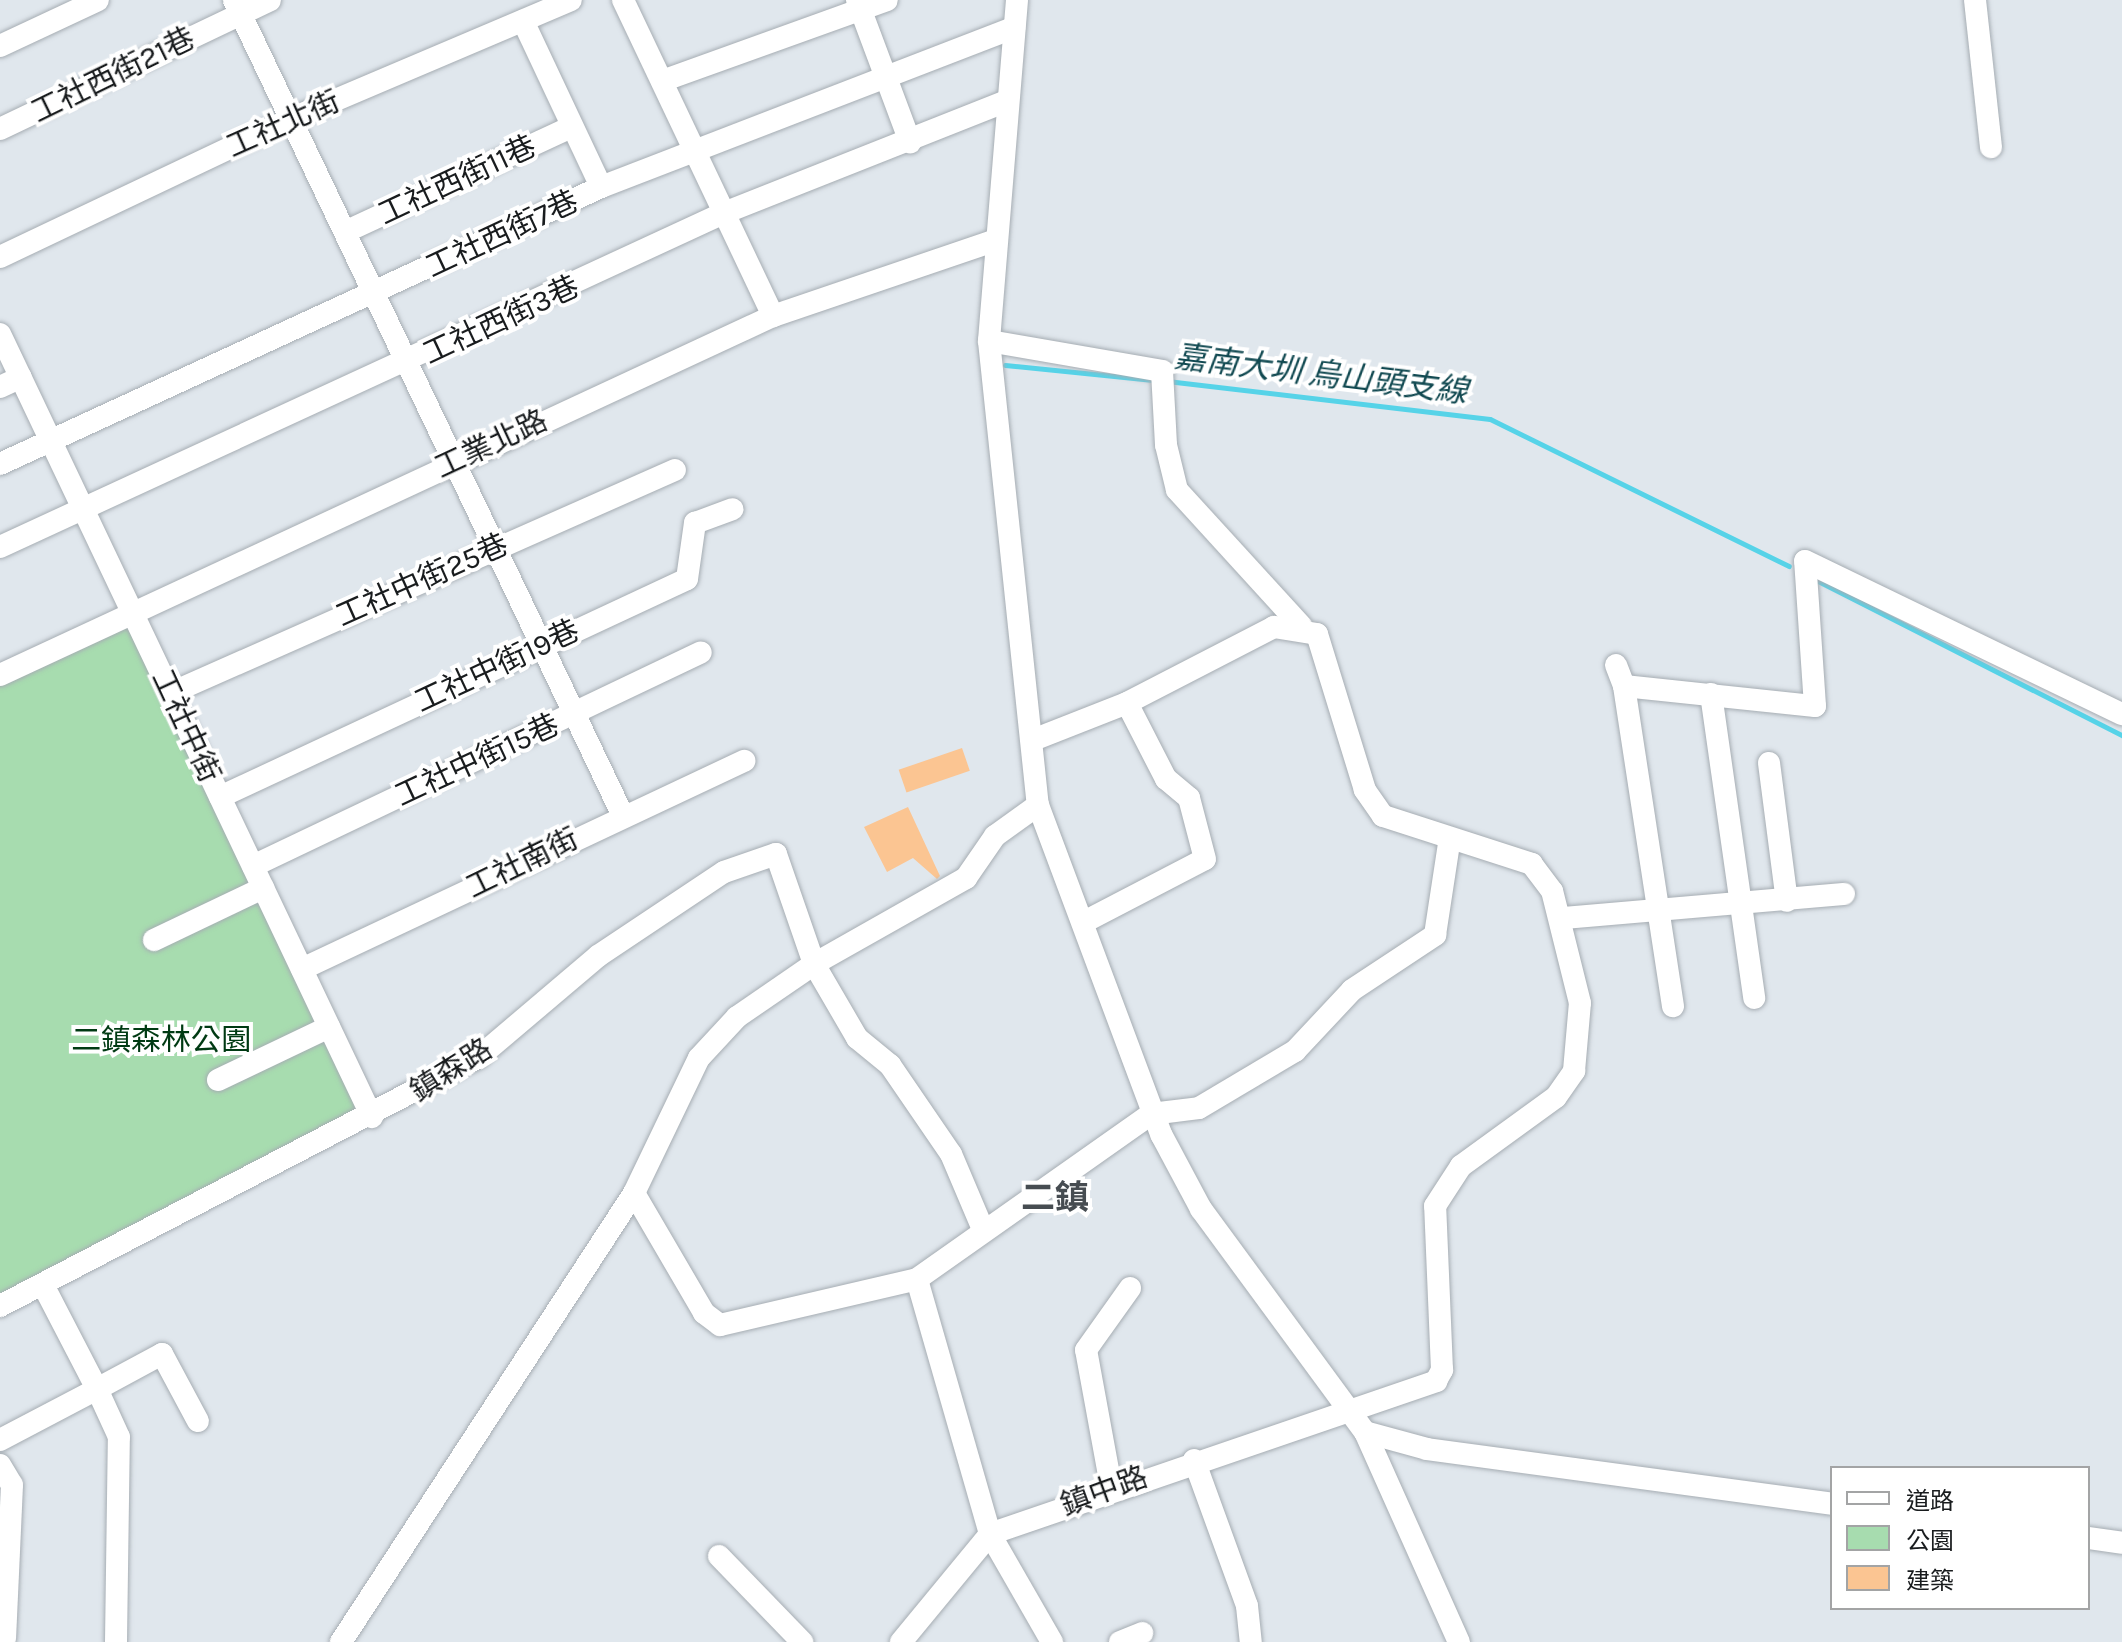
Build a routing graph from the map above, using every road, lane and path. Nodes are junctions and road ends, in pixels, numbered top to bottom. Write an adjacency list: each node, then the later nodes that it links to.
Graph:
1 (98, 0): 12 (street)
2 (270, 0): 9 (street, 工社西街21巷)
3 (571, 0): 10 (street, 工社北街)
4 (623, 0): 14 (street)
5 (887, 0): 8 (street)
6 (1017, 0): 11 (street)
7 (1975, 0): 20 (street)
8 (859, 5): 13 (street); 14 (street)
9 (238, 7): 16 (street); 18 (street, 工社西街21巷)
10 (523, 21): 16 (street, 工社北街); 17 (street)
11 (1014, 28): 13 (street, 工社西街7巷); 15 (street)
12 (0, 46)
13 (883, 74): 19 (street); 21 (street, 工社西街7巷)
14 (662, 81): 21 (street)
15 (1005, 102): 19 (street, 工社西街3巷); 25 (street)
16 (291, 119): 24 (street); 26 (street, 工社北街)
17 (569, 128): 22 (street); 24 (street, 工社西街11巷)
18 (0, 129)
19 (910, 142): 23 (street, 工社西街3巷)
20 (1991, 147)
21 (694, 148): 22 (street, 工社西街7巷); 23 (street)
22 (601, 187): 27 (street, 工社西街7巷)
23 (724, 213): 28 (street); 31 (street, 工社西街3巷)
24 (345, 232): 27 (street)
25 (993, 241): 28 (street, 工業北路); 30 (street)
26 (0, 257)
27 (374, 293): 31 (street); 33 (street, 工社西街7巷)
28 (773, 316): 34 (street, 工業北路)
29 (0, 334): 32 (street, 工社中街)
30 (989, 341): 42 (street, 鎮中路); 51 (street)
31 (408, 364): 34 (street); 37 (street, 工社西街3巷)
32 (10, 382): 33 (street, 工社中街)
33 (50, 440): 35 (street, 工社西街7巷); 37 (street, 工社中街)
34 (454, 461): 40 (street); 41 (street, 工業北路)
35 (0, 464)
36 (675, 470): 40 (street, 工社中街25巷)
37 (83, 508): 39 (street, 工社西街3巷); 41 (street, 工社中街)
38 (733, 509): 43 (street, 工社中街19巷)
39 (0, 547)
40 (495, 547): 43 (street); 46 (street, 工社中街25巷)
41 (132, 611): 45 (street, 工業北路); 46 (street, 工社中街)
42 (1301, 626): 48 (street); 57 (street, 鎮中路)
43 (542, 645): 49 (street); 54 (street, 工社中街19巷)
44 (701, 652): 49 (street, 工社中街15巷)
45 (0, 675)
46 (171, 693): 54 (street, 工社中街)
47 (1711, 694): 50 (street); 62 (street); 63 (street)
48 (1127, 703): 51 (street); 65 (street)
49 (574, 714): 56 (street); 58 (street, 工社中街15巷)
50 (2122, 714)
51 (1033, 740): 55 (street)
52 (745, 761): 56 (street, 工社南街)
53 (1769, 763): 61 (street)
54 (220, 797): 58 (street, 工社中街)
55 (1038, 805): 65 (street); 67 (street)
56 (622, 814): 68 (street, 工社南街)
57 (1449, 843): 64 (street, 鎮中路); 73 (street)
58 (253, 866): 59 (street, 工社中街)
59 (263, 888): 66 (street); 68 (street, 工社中街)
60 (1844, 894): 61 (street)
61 (1787, 901): 62 (street)
62 (1737, 904): 63 (street); 69 (street)
63 (1657, 912): 64 (street); 70 (street)
64 (1563, 918): 82 (street, 鎮中路)
65 (1084, 922): 73 (street)
66 (154, 940)
67 (814, 964): 74 (street, 鎮森路); 75 (street); 76 (street)
68 (302, 969): 71 (street, 工社中街)
69 (1754, 998)
70 (1673, 1006)
71 (329, 1027): 72 (street); 74 (street, 工社中街)
72 (218, 1080)
73 (1151, 1114): 76 (street); 82 (street)
74 (372, 1117): 78 (street, 鎮森路)
75 (634, 1193): 77 (street); 97 (street)
76 (982, 1227): 77 (street)
77 (917, 1279): 90 (street)
78 (43, 1285): 80 (street, 鎮森路); 81 (street)
79 (1130, 1288): 88 (street)
80 (0, 1306)
81 (97, 1389): 83 (street); 85 (street); 96 (street)
82 (1352, 1412): 84 (street); 86 (street, 鎮中路)
83 (198, 1421)
84 (1365, 1432): 89 (street); 103 (street)
85 (0, 1440)
86 (1194, 1460): 88 (street, 鎮中路); 102 (street)
87 (0, 1465): 95 (street)
88 (1111, 1486): 90 (street, 鎮中路)
89 (1830, 1504)
90 (990, 1534): 99 (street, 鎮中路); 100 (street)
91 (2090, 1538): 92 (street)
92 (2122, 1543)
93 (719, 1556): 98 (street)
94 (1142, 1633): 101 (street)
95 (5, 1638)
96 (116, 1642)
97 (341, 1642)
98 (802, 1642)
99 (901, 1642)
100 (1052, 1642)
101 (1120, 1642)
102 (1251, 1642)
103 (1459, 1642)

